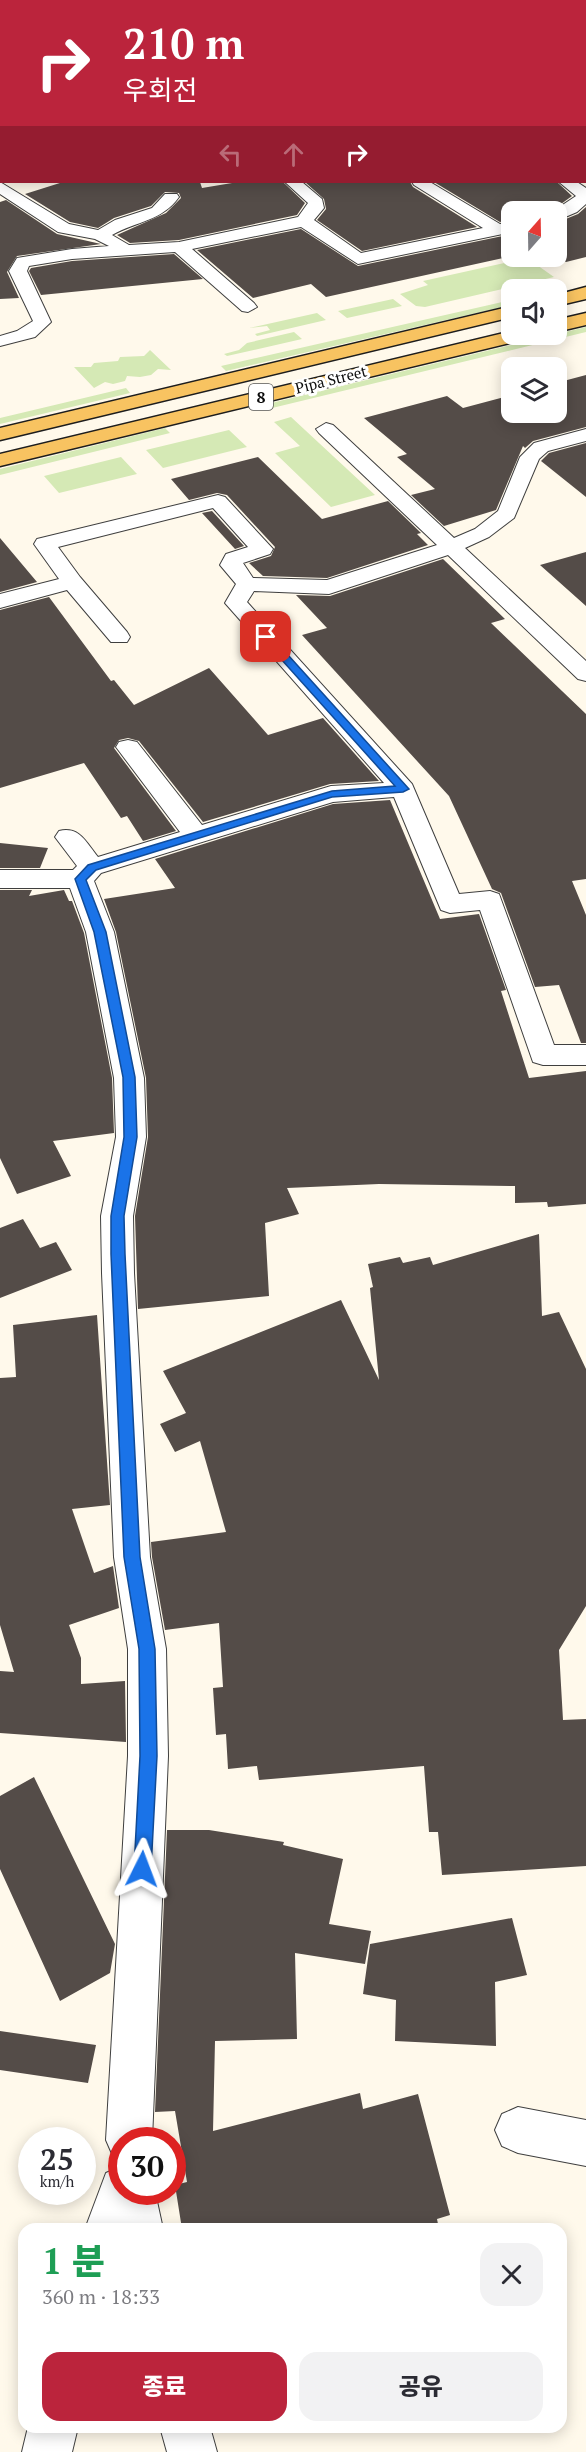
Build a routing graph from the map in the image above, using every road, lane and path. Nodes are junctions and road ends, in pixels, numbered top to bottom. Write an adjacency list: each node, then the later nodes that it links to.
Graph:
1 (294, 183): 7 (street)
2 (422, 183): 8 (street)
3 (568, 183): 6 (street)
4 (0, 187): 10 (street)
5 (171, 197): 10 (street)
6 (567, 211)
7 (304, 221): 9 (street); 11 (street)
8 (501, 226)
9 (501, 229)
10 (100, 236): 12 (street)
11 (178, 247): 12 (street); 17 (street)
12 (129, 250): 14 (street)
13 (0, 261): 14 (street)
14 (23, 262): 22 (street)
15 (586, 293): 16 (main road)
16 (567, 298)
17 (248, 307)
18 (501, 315): 24 (main road, Pipa Street / 8)
19 (586, 319): 20 (main road)
20 (567, 323)
21 (501, 339): 26 (main road, Pipa Street / 8)
22 (0, 341)
23 (326, 429): 27 (street)
24 (0, 434)
25 (586, 435): 27 (street)
26 (0, 460)
27 (451, 547): 29 (street); 32 (street)
28 (72, 582): 29 (street); 30 (street); 31 (street)
29 (247, 584): 34 (street)
30 (0, 601)
31 (119, 637)
32 (586, 674)
33 (128, 747): 35 (street)
34 (403, 789): 35 (street); 39 (street)
35 (197, 836): 37 (street)
36 (69, 837): 37 (street)
37 (86, 873): 38 (street); 40 (street)
38 (0, 879)
39 (586, 1055)
40 (130, 2127)
41 (518, 2130): 42 (street)
42 (586, 2143)
43 (116, 2205): 45 (street)
44 (135, 2205): 46 (street)
45 (110, 2223)
46 (139, 2223)
47 (52, 2433): 49 (street)
48 (187, 2433): 50 (street)
49 (47, 2452)
50 (192, 2452)

